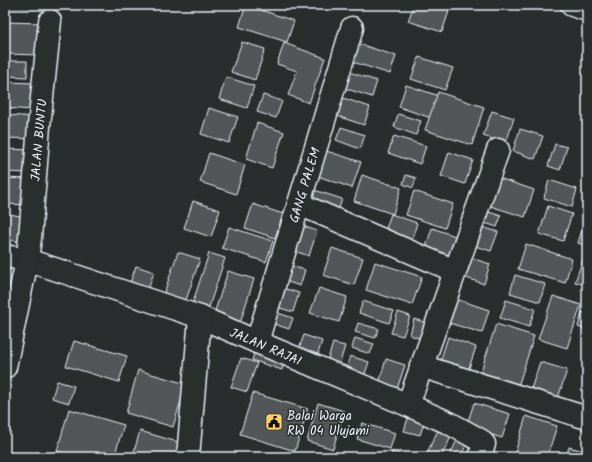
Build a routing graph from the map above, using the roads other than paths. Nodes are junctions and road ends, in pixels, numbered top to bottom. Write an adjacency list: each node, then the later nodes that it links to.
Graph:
1 (572, 5): 2 (street)
2 (587, 10)
3 (50, 21): 8 (street, JALAN BUNTU)
4 (352, 28): 6 (street, GANG PALEM)
5 (498, 150): 9 (street)
6 (299, 204): 9 (street); 11 (street, GANG PALEM)
7 (5, 256): 8 (street, JALAN RAJAI)
8 (27, 260): 10 (street, JALAN RAJAI); 13 (street)
9 (455, 271): 12 (street)
10 (200, 317): 11 (street, JALAN RAJAI); 16 (street)
11 (256, 342): 14 (street, JALAN RAJAI)
12 (421, 366): 14 (street); 15 (street)
13 (5, 367)
14 (408, 404): 17 (street, JALAN RAJAI)
15 (587, 418)
16 (188, 457)
17 (480, 457)

